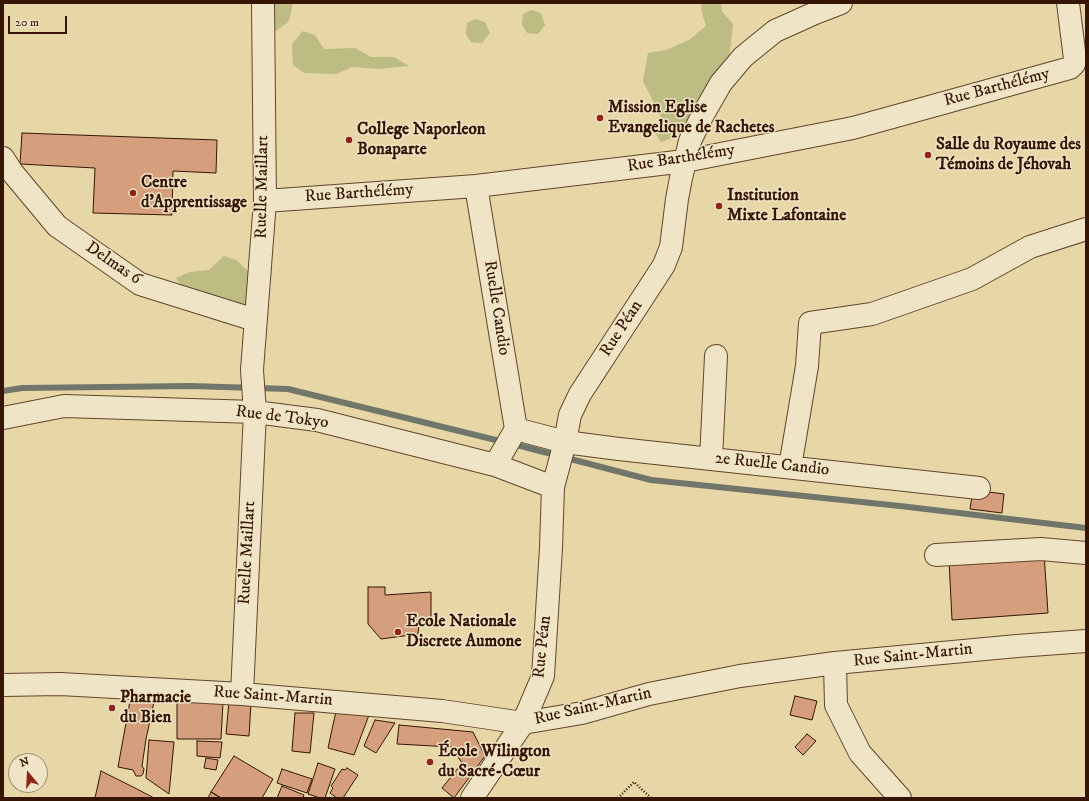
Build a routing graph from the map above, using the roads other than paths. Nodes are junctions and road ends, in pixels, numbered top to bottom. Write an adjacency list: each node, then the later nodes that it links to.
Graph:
1 (263, 3): 7 (street, Ruelle Maillart)
2 (1068, 3): 5 (street, Rue Barthélémy)
3 (836, 4): 5 (street, Rue Péan)
4 (3, 158): 9 (street, Delmas 6)
5 (685, 161): 6 (street, Rue Barthélémy); 14 (street, Rue Péan)
6 (476, 186): 7 (street, Rue Barthélémy); 13 (street, Ruelle Candio)
7 (265, 201): 9 (street, Ruelle Maillart)
8 (1086, 230): 17 (street)
9 (255, 320): 11 (street, Ruelle Maillart)
10 (716, 356): 15 (street)
11 (255, 412): 12 (street, Rue de Tokyo); 16 (street, Rue de Tokyo); 25 (street, Ruelle Maillart)
12 (3, 418)
13 (516, 429): 14 (street, 2e Ruelle Candio); 16 (street)
14 (565, 442): 15 (street, 2e Ruelle Candio); 18 (street, Rue Péan)
15 (711, 459): 17 (street, 2e Ruelle Candio)
16 (494, 465): 18 (street, Rue de Tokyo)
17 (790, 467): 19 (street, 2e Ruelle Candio)
18 (553, 487): 26 (street, Rue Péan)
19 (979, 488)
20 (1086, 553): 21 (street)
21 (936, 555)
22 (1086, 641): 23 (street, Rue Saint-Martin)
23 (835, 663): 26 (street, Rue Saint-Martin); 28 (street)
24 (3, 685): 25 (street, Rue Saint-Martin)
25 (242, 694): 26 (street, Rue Saint-Martin)
26 (523, 723): 27 (street, Rue Péan)
27 (472, 798)
28 (900, 798)

